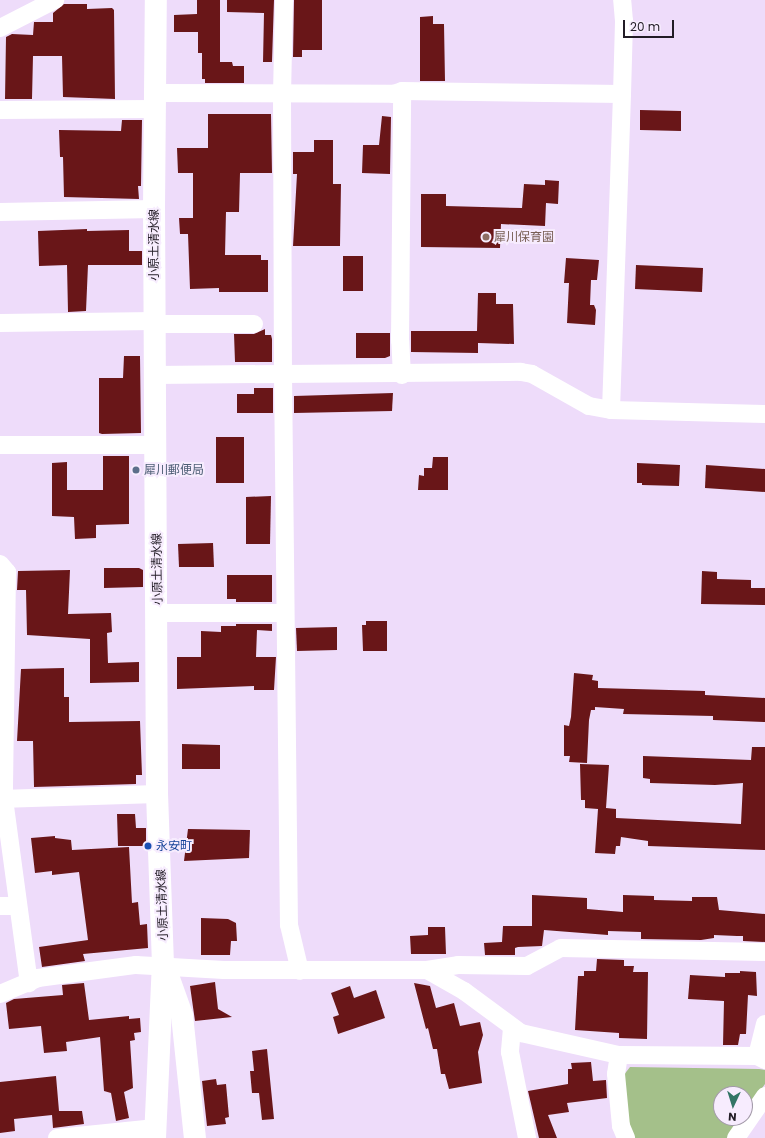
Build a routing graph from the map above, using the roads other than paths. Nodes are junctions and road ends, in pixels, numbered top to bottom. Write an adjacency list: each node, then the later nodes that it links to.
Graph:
1 (55, 0): 5 (street)
2 (156, 0): 9 (main road, 小原土清水線)
3 (284, 0): 7 (street)
4 (622, 0): 8 (street)
5 (0, 28)
6 (402, 91): 7 (street); 8 (street); 17 (street)
7 (282, 94): 9 (street); 16 (street)
8 (622, 94): 19 (street)
9 (155, 101): 10 (street); 11 (main road, 小原土清水線)
10 (0, 110)
11 (154, 209): 12 (street); 13 (main road, 小原土清水線)
12 (0, 212)
13 (155, 322): 14 (street); 15 (street); 18 (main road, 小原土清水線)
14 (0, 323)
15 (254, 324)
16 (283, 373): 17 (street); 18 (street); 25 (street)
17 (402, 374): 19 (street)
18 (154, 375): 22 (main road, 小原土清水線)
19 (611, 410): 20 (street)
20 (765, 414)
21 (0, 445): 22 (street)
22 (155, 445): 24 (main road, 小原土清水線)
23 (0, 564): 26 (street)
24 (158, 613): 25 (street); 27 (main road, 小原土清水線)
25 (284, 613): 34 (street)
26 (4, 699): 28 (street)
27 (157, 794): 28 (street); 32 (main road, 小原土清水線)
28 (2, 799): 30 (street)
29 (0, 906): 30 (street)
30 (18, 906): 35 (street)
31 (765, 952): 33 (street)
32 (164, 965): 34 (street); 35 (street); 42 (main road, 小原土清水線); 44 (main road)
33 (427, 970): 34 (street); 38 (street)
34 (300, 971)
35 (29, 983): 36 (street)
36 (0, 994)
37 (765, 1024): 40 (street)
38 (512, 1028): 39 (street); 45 (street)
39 (619, 1055): 40 (street); 46 (street)
40 (761, 1058)
41 (765, 1096): 47 (street)
42 (155, 1133): 43 (street)
43 (57, 1138)
44 (194, 1138)
45 (528, 1138)
46 (626, 1138)
47 (736, 1138)

